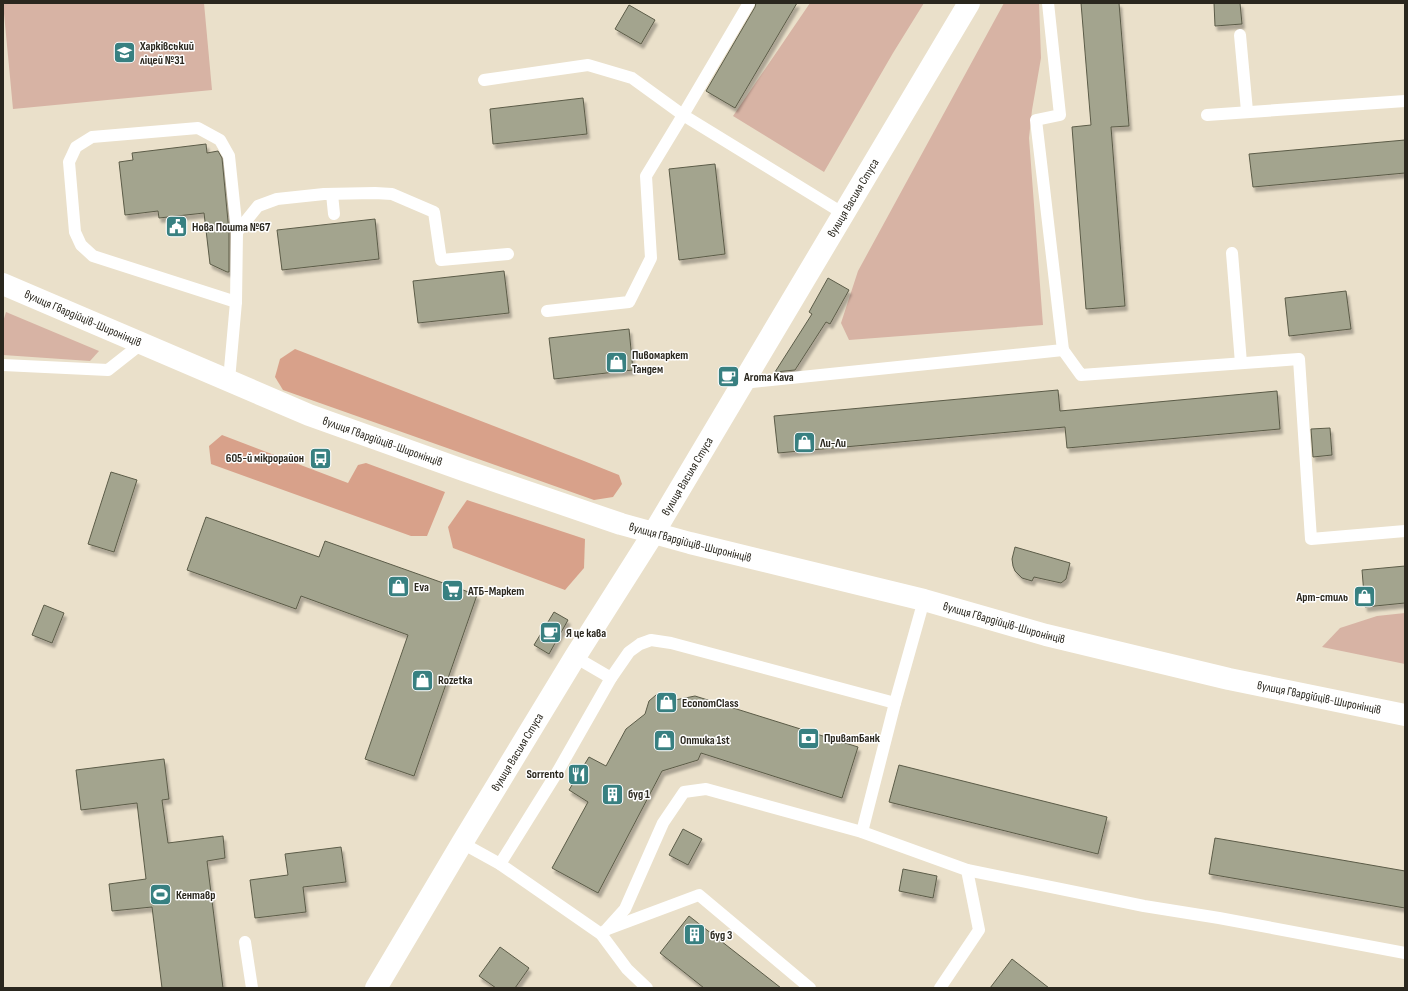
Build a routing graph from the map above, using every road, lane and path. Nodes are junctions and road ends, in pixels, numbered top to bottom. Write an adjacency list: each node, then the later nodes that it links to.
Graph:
1 (749, 3): 8 (lane)
2 (969, 3): 12 (main road, вулиця Василя Стуса)
3 (1048, 3): 20 (lane)
4 (1240, 35): 7 (lane)
5 (484, 80): 8 (lane)
6 (1405, 100): 7 (lane)
7 (1247, 111): 9 (lane)
8 (683, 115): 12 (lane); 18 (lane)
9 (1207, 115)
10 (332, 194): 11 (lane); 13 (lane); 15 (lane)
11 (334, 214)
12 (844, 214): 24 (main road, вулиця Василя Стуса)
13 (237, 232): 17 (lane); 17 (lane)
14 (1232, 253): 21 (lane)
15 (508, 254)
16 (3, 286): 19 (main road, вулиця Гвардійців-Широнінців)
17 (236, 302): 23 (lane)
18 (547, 311)
19 (141, 344): 22 (lane); 23 (main road, вулиця Гвардійців-Широнінців)
20 (1062, 350): 21 (lane); 24 (lane)
21 (1241, 363): 25 (lane)
22 (3, 366)
23 (228, 380): 26 (main road, вулиця Гвардійців-Широнінців)
24 (743, 383): 26 (main road, вулиця Василя Стуса)
25 (1405, 531)
26 (653, 534): 27 (main road, вулиця Гвардійців-Широнінців); 28 (main road, вулиця Василя Стуса)
27 (924, 600): 30 (lane); 31 (main road, вулиця Гвардійців-Широнінців)
28 (575, 657): 29 (lane); 33 (main road, вулиця Василя Стуса)
29 (611, 678): 30 (lane); 34 (lane)
30 (895, 702): 32 (lane)
31 (1405, 715)
32 (862, 832): 35 (lane); 36 (lane)
33 (462, 843): 34 (lane); 40 (main road, вулиця Василя Стуса)
34 (500, 864): 36 (lane)
35 (967, 870): 38 (lane); 43 (lane)
36 (604, 932): 41 (lane); 42 (lane)
37 (245, 942): 39 (lane)
38 (1405, 953)
39 (252, 988)
40 (376, 988)
41 (647, 988)
42 (810, 988)
43 (940, 988)

